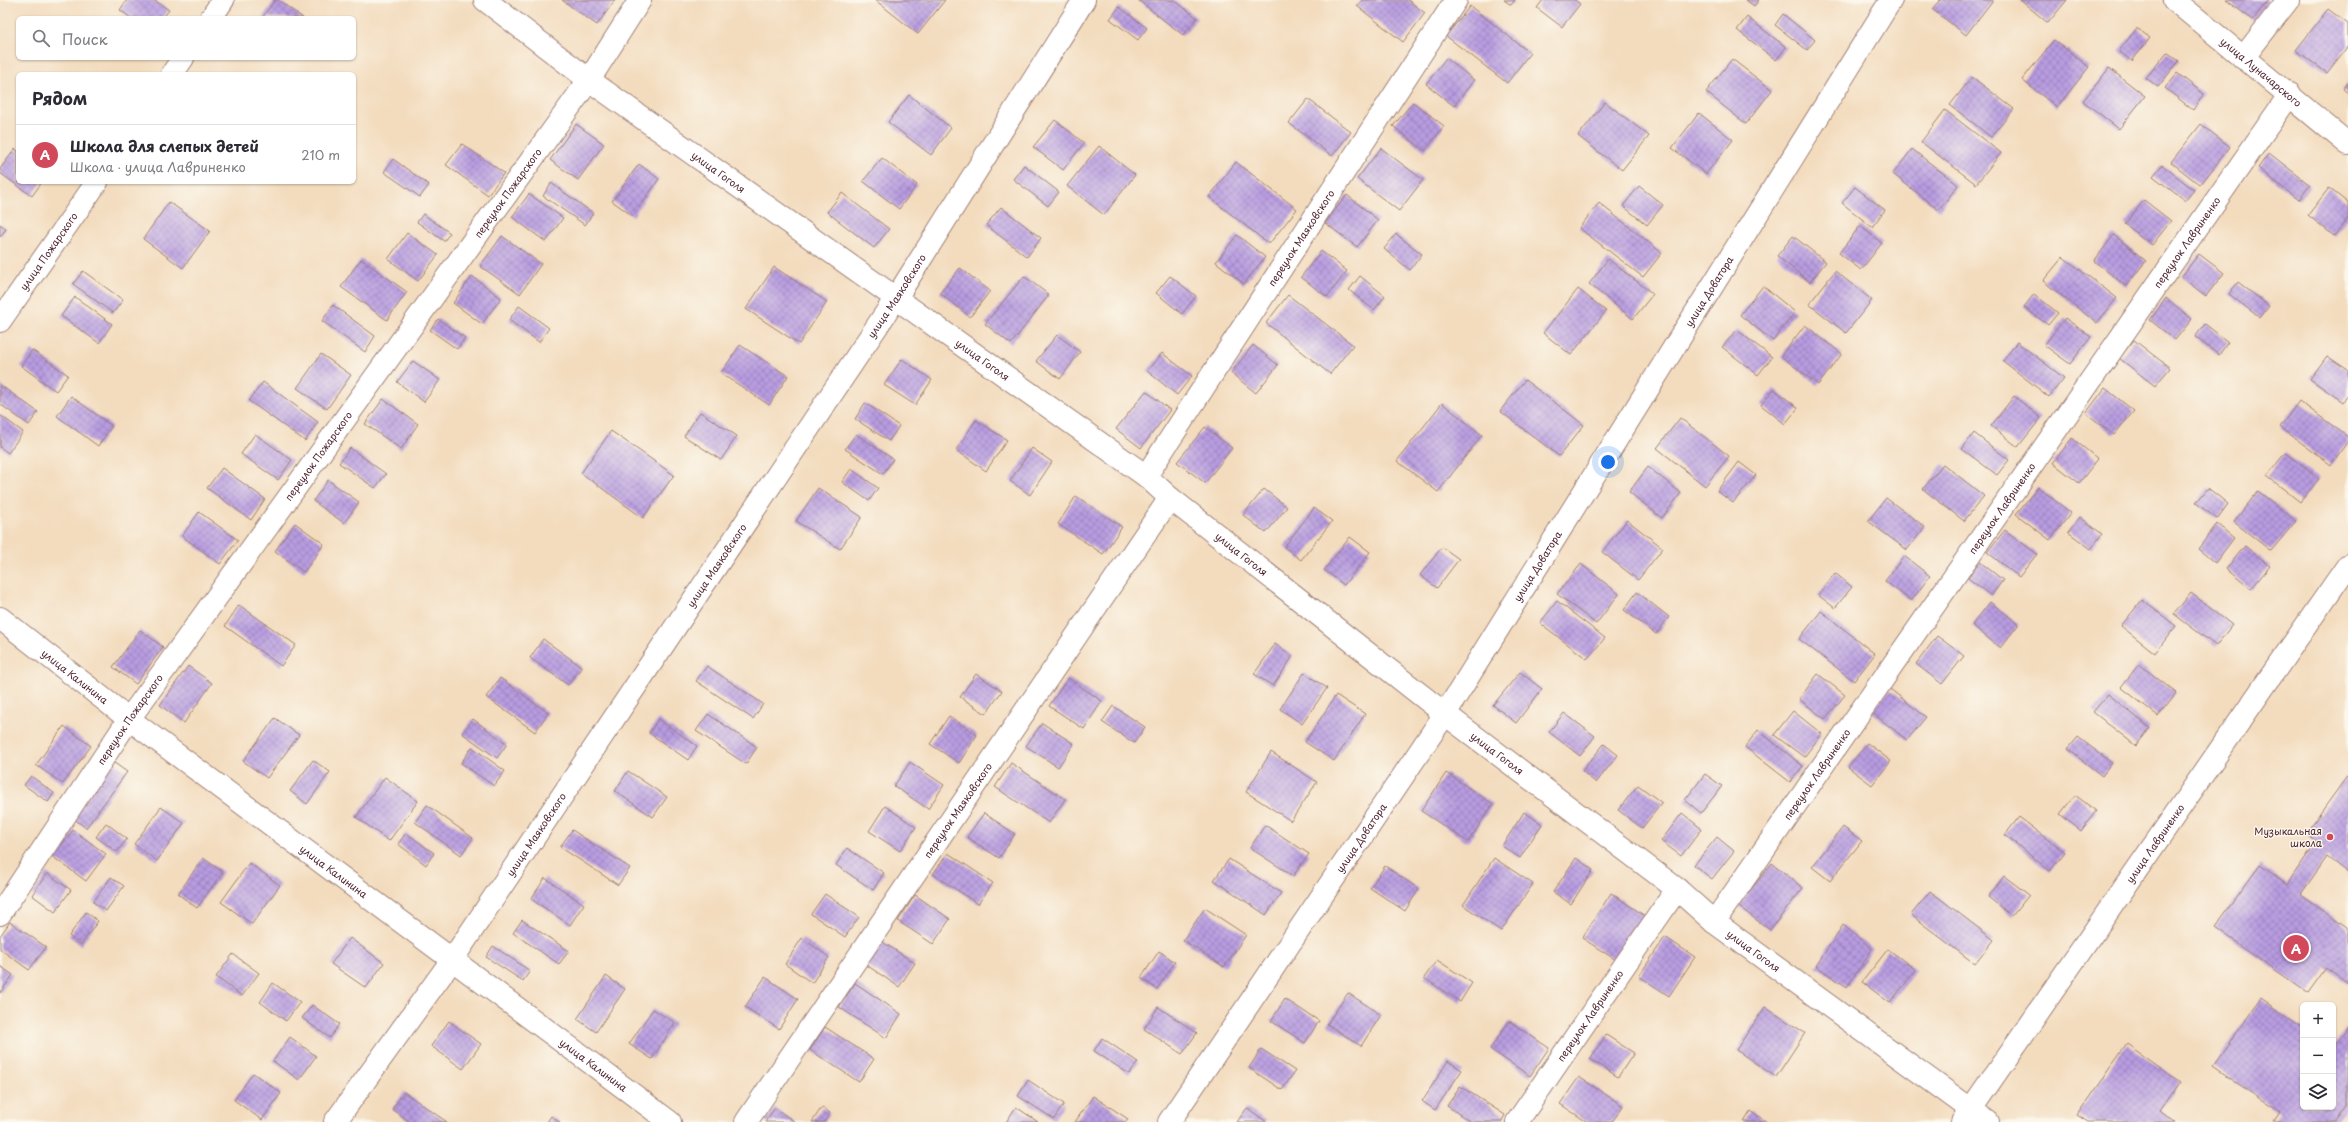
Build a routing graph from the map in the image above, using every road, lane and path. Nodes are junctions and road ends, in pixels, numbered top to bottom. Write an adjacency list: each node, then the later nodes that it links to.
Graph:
1 (223, 0): 9 (street)
2 (485, 0): 13 (street, улица Гоголя)
3 (640, 0): 13 (street, переулок Пожарского)
4 (1084, 0): 17 (street, улица Маяковского)
5 (1456, 0): 19 (street, переулок Маяковского)
6 (1891, 0): 23 (street, улица Доватора)
7 (2174, 0): 10 (street, улица Луначарского)
8 (2288, 0): 10 (street)
9 (212, 16)
10 (2243, 58): 14 (street, улица Луначарского)
11 (182, 60): 12 (street)
12 (173, 72)
13 (589, 80): 17 (street, улица Гоголя); 24 (street, переулок Пожарского)
14 (2290, 94): 15 (street, улица Луначарского); 27 (street, переулок Лавриненко)
15 (2348, 144)
16 (96, 184): 18 (street, улица Пожарского)
17 (896, 298): 19 (street, улица Гоголя); 28 (street, улица Маяковского)
18 (0, 321)
19 (1146, 476): 20 (street, улица Гоголя)
20 (1170, 498): 23 (street, улица Гоголя); 32 (street, переулок Маяковского)
21 (2348, 565): 29 (street, улица Лавриненко)
22 (0, 618): 24 (street, улица Калинина)
23 (1445, 714): 25 (street, улица Гоголя); 33 (street, улица Доватора)
24 (129, 719): 26 (street, переулок Пожарского); 28 (street, улица Калинина)
25 (1677, 889): 27 (street, улица Гоголя); 34 (street, переулок Лавриненко)
26 (0, 914)
27 (1714, 922): 29 (street, улица Гоголя)
28 (452, 960): 30 (street, улица Маяковского); 31 (street, улица Калинина)
29 (1966, 1116): 35 (street, улица Гоголя)
30 (335, 1122)
31 (670, 1122)
32 (746, 1122)
33 (1169, 1122)
34 (1517, 1122)
35 (1988, 1122)

